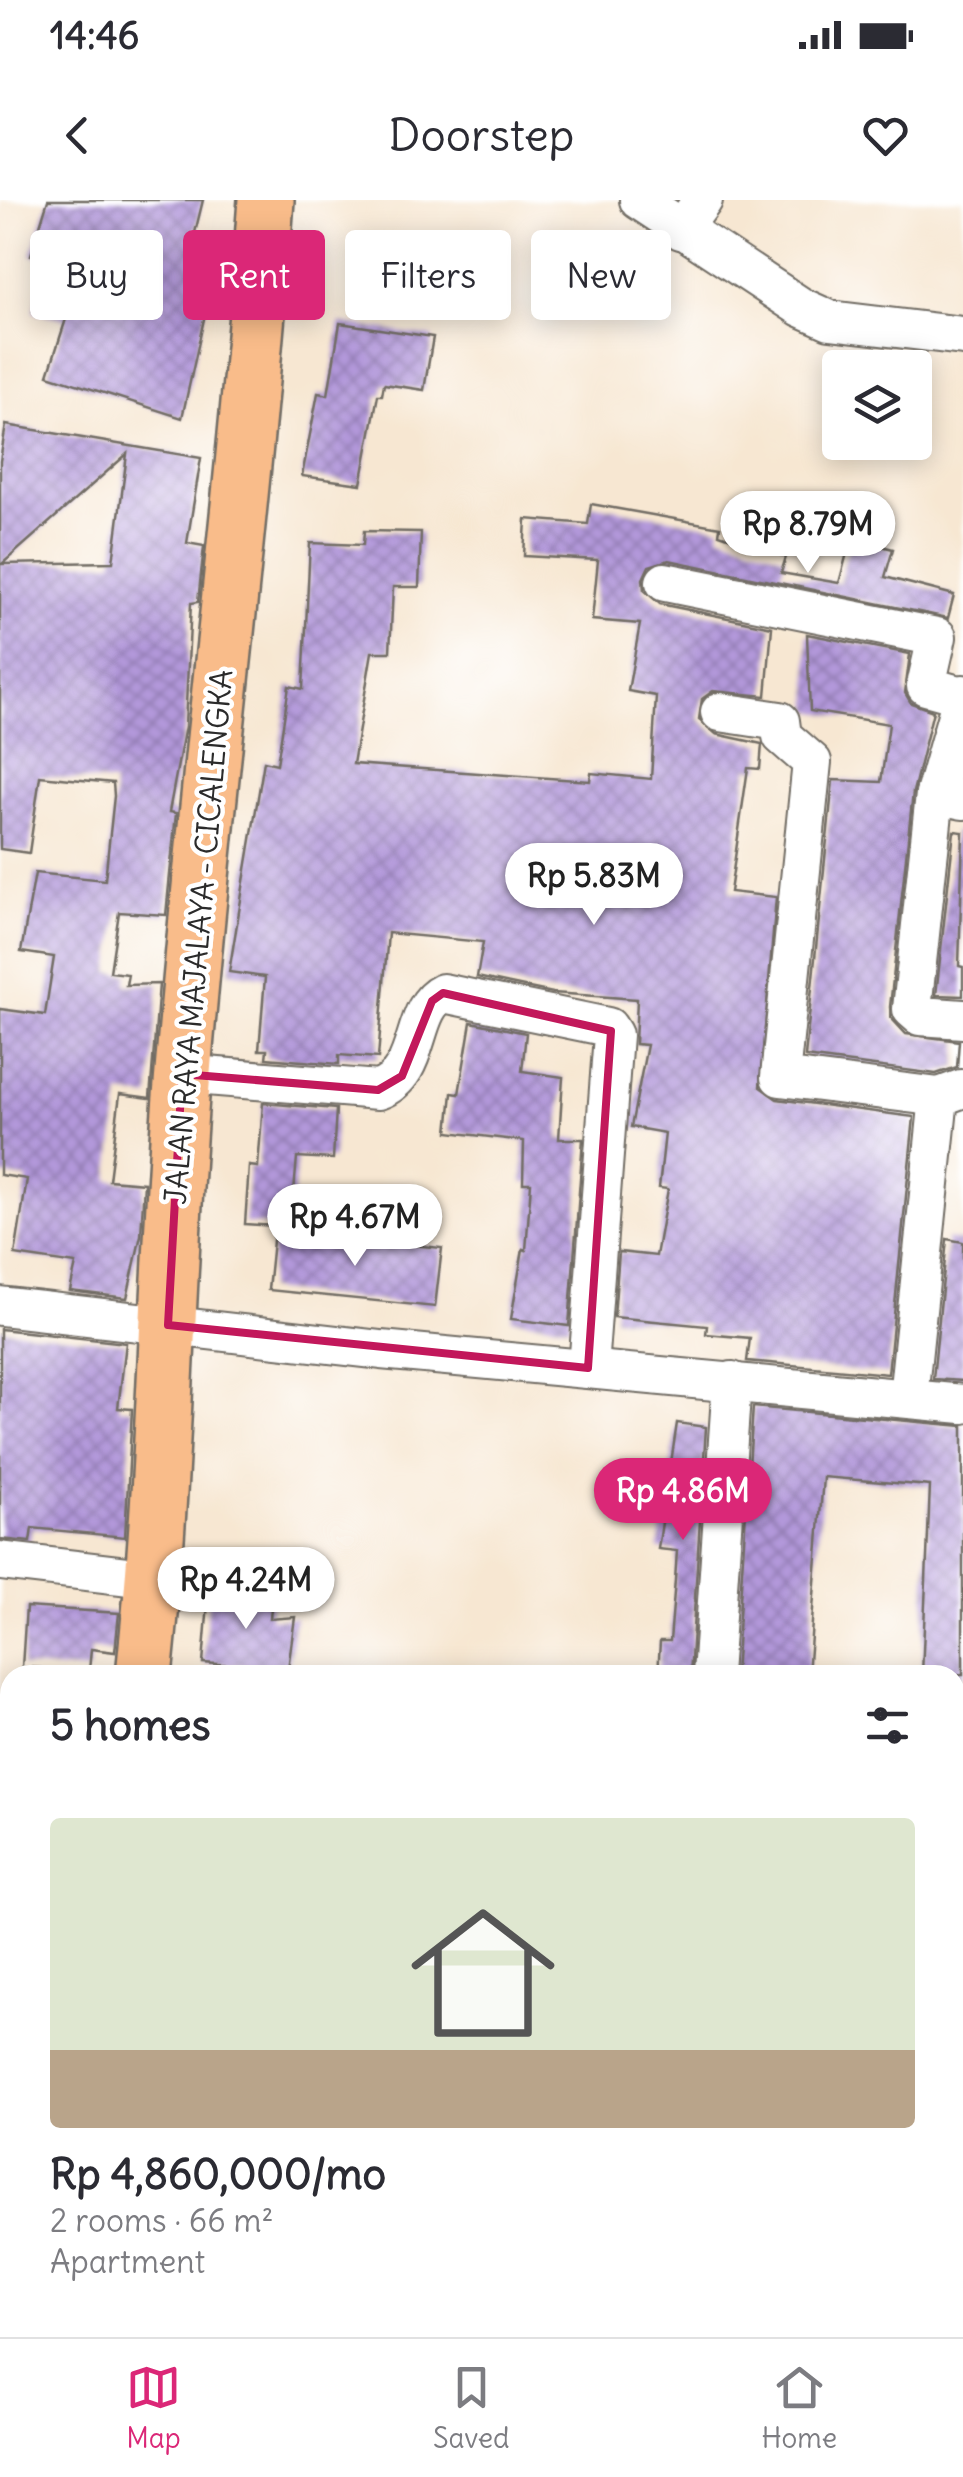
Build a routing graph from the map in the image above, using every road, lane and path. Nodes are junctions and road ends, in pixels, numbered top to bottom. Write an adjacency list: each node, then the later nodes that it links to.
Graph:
1 (266, 200): 10 (main road, JALAN RAYA MAJALAYA - CICALENGKA)
2 (639, 200): 3 (street)
3 (692, 215): 4 (street)
4 (963, 336)
5 (665, 582): 6 (street)
6 (963, 695): 8 (street)
7 (720, 712): 11 (street)
8 (949, 797): 9 (street)
9 (963, 1019)
10 (182, 1074): 13 (main road, JALAN RAYA MAJALAYA - CICALENGKA); 14 (street)
11 (951, 1092): 16 (street)
12 (0, 1306): 13 (street)
13 (168, 1324): 14 (street); 19 (main road, JALAN RAYA MAJALAYA - CICALENGKA)
14 (588, 1368): 15 (street)
15 (732, 1381): 16 (street); 21 (street)
16 (908, 1398): 17 (street)
17 (963, 1404)
18 (0, 1561): 19 (street)
19 (154, 1579): 20 (main road, JALAN RAYA MAJALAYA - CICALENGKA)
20 (145, 1665)
21 (713, 1665)

